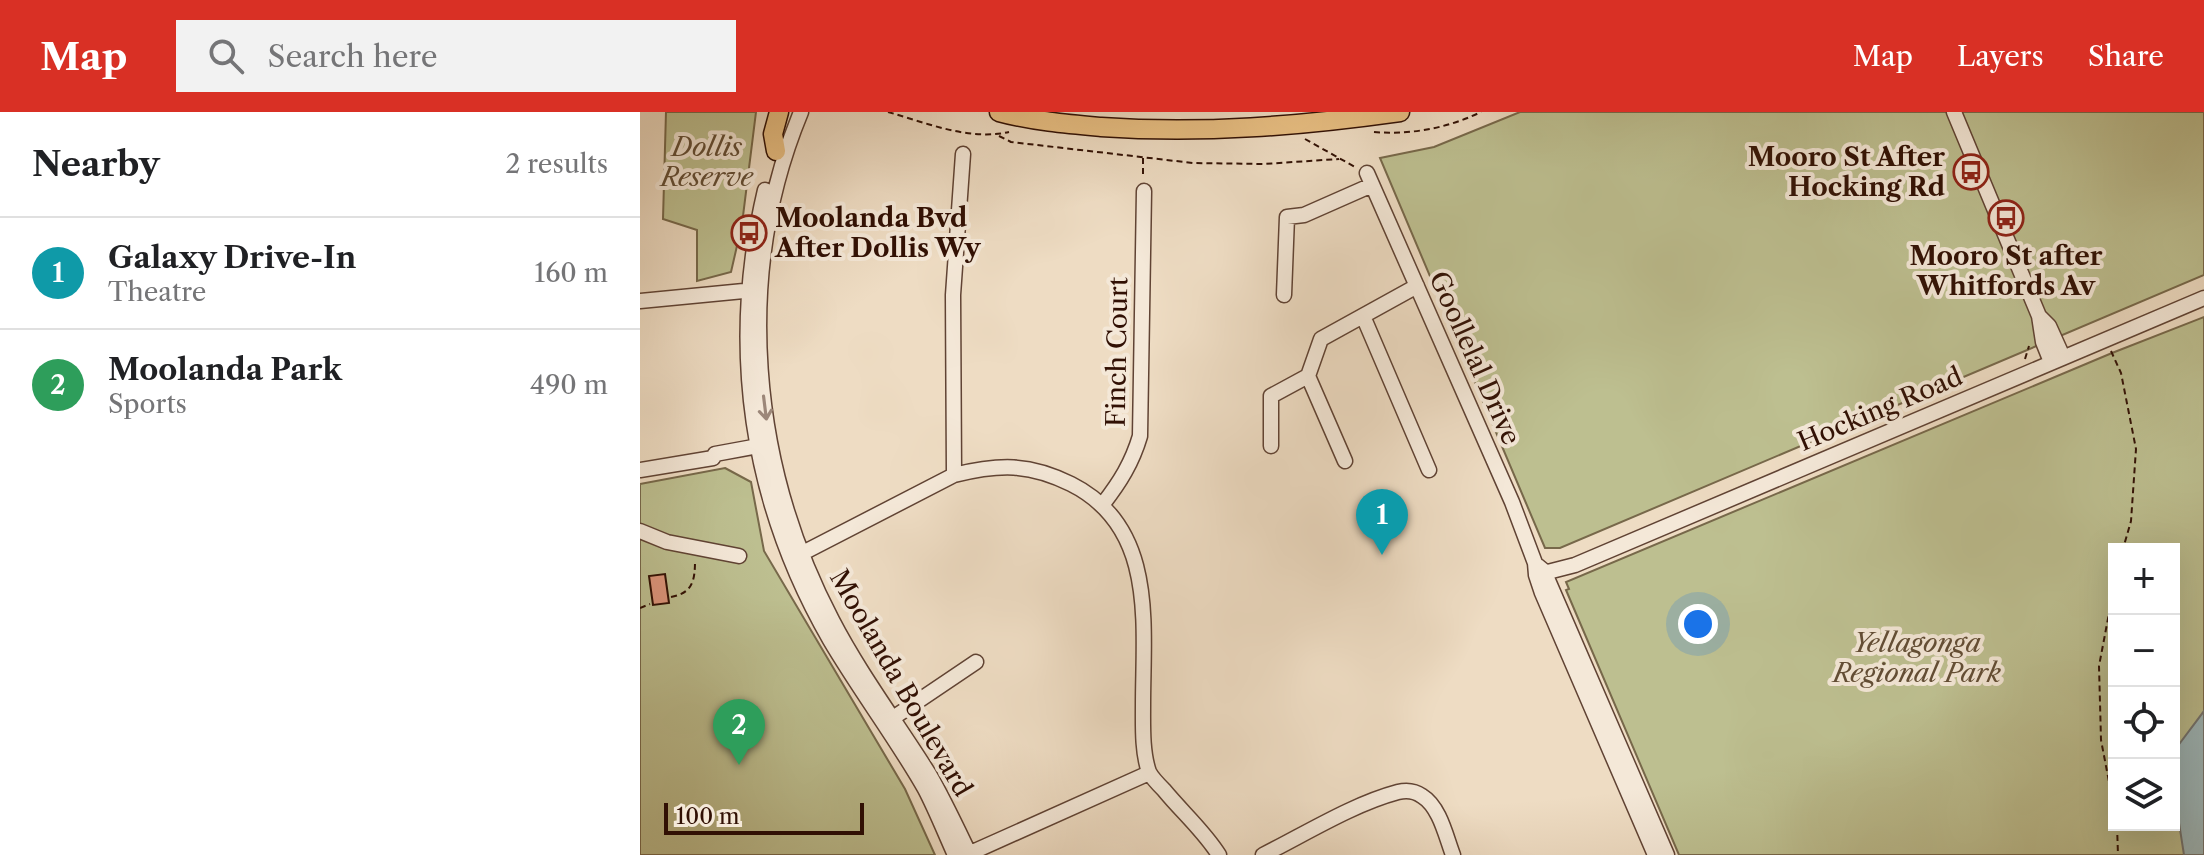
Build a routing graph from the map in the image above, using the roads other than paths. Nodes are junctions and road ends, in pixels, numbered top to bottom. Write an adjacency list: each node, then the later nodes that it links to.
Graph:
1 (779, 112): 8 (main road)
2 (790, 112): 8 (street, Moolanda Boulevard)
3 (801, 112): 12 (street, Moolanda Boulevard)
4 (999, 112): 7 (main road)
5 (1400, 112): 7 (main road)
6 (1954, 112): 17 (street)
7 (1306, 122)
8 (776, 151): 12 (street, Moolanda Boulevard)
9 (963, 154): 24 (street)
10 (1144, 191): 25 (street, Finch Court)
11 (1417, 286): 13 (street, Goollelal Drive); 16 (street); 29 (street, Goollelal Drive)
12 (753, 295): 15 (street); 20 (street, Moolanda Boulevard)
13 (1284, 295)
14 (2204, 298): 17 (street, Hocking Road)
15 (640, 301)
16 (1363, 316): 18 (street); 23 (street)
17 (2057, 360): 29 (street, Hocking Road)
18 (1308, 376): 19 (street); 21 (street)
19 (1271, 446)
20 (764, 450): 22 (street); 28 (street, Moolanda Boulevard)
21 (1345, 461)
22 (640, 470)
23 (1429, 470)
24 (954, 475): 25 (street); 28 (street)
25 (1103, 504): 32 (street)
26 (640, 531): 27 (street)
27 (739, 556)
28 (795, 557): 31 (street, Moolanda Boulevard)
29 (1541, 576): 37 (street, Goollelal Drive); 38 (street, Goollelal Drive)
30 (976, 662): 31 (street)
31 (888, 721): 33 (street, Moolanda Boulevard)
32 (1149, 773): 33 (street); 34 (street)
33 (965, 854)
34 (1219, 855)
35 (1263, 855): 36 (street)
36 (1453, 855)
37 (1655, 855)
38 (1667, 855)

